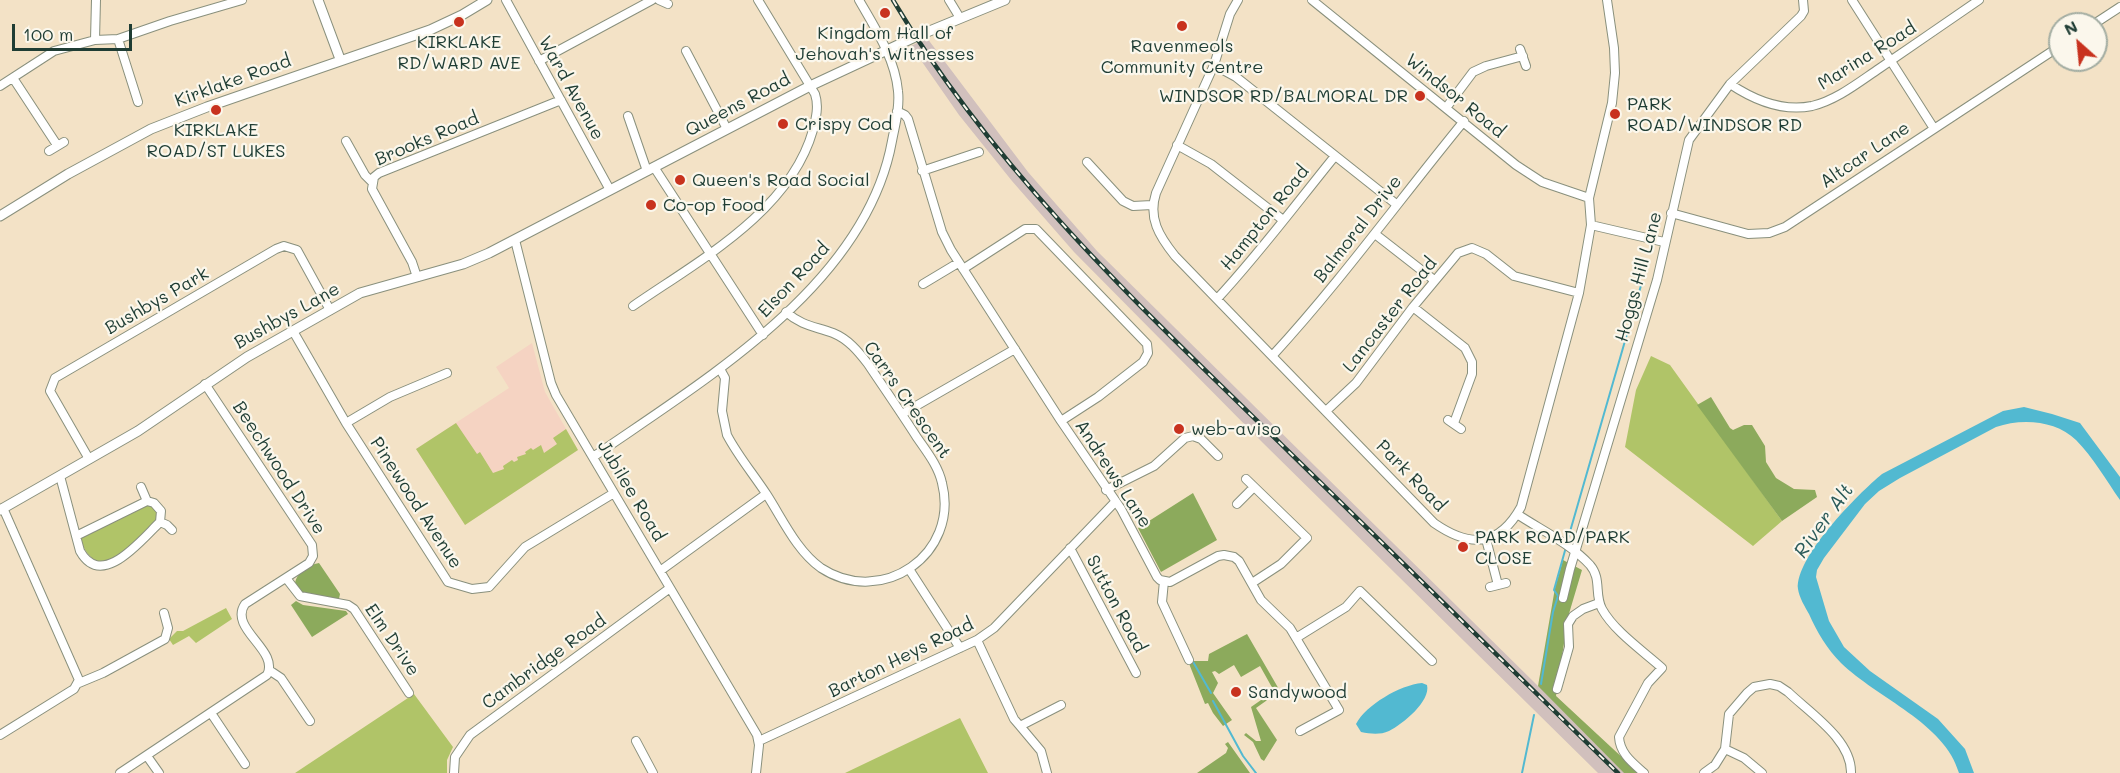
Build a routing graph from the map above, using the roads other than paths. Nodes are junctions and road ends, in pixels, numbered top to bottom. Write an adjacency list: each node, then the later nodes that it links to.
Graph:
1 (96, 0): 22 (street)
2 (242, 0): 18 (street)
3 (318, 0): 26 (street)
4 (487, 0): 26 (street, Kirklake Road)
5 (506, 0): 27 (street, Ward Avenue)
6 (652, 0): 27 (street)
7 (659, 0): 19 (street)
8 (758, 0): 34 (street)
9 (859, 0): 23 (street)
10 (949, 0): 20 (street)
11 (1005, 0): 20 (street, Queens Road)
12 (1238, 0): 29 (street)
13 (1312, 0): 37 (street, Windsor Road)
14 (1607, 0): 53 (street)
15 (1803, 0): 32 (street, Hoggs Hill Lane)
16 (1852, 0): 28 (street)
17 (1979, 0): 28 (street, Marina Road)
18 (219, 3): 21 (street)
19 (668, 4)
20 (960, 18): 23 (street, Queens Road)
21 (118, 39): 22 (street); 36 (street)
22 (95, 40): 31 (street)
23 (886, 50): 34 (street, Queens Road); 38 (street, Elson Road)
24 (686, 51): 42 (street)
25 (2048, 54): 41 (street, Altcar Lane)
26 (340, 59): 57 (street, Kirklake Road)
27 (539, 61): 35 (street, Ward Avenue)
28 (1890, 61): 32 (street, Marina Road); 41 (street)
29 (1214, 65): 44 (street); 47 (street)
30 (1526, 66): 37 (street)
31 (13, 78): 33 (street); 45 (street)
32 (1730, 84): 56 (street, Hoggs Hill Lane)
33 (0, 86)
34 (810, 86): 42 (street, Queens Road); 63 (street)
35 (561, 100): 51 (street, Brooks Road); 52 (street, Ward Avenue)
36 (138, 102)
37 (1446, 108): 40 (street, Windsor Road)
38 (897, 111): 50 (street, Andrews Lane); 73 (street, Elson Road)
39 (628, 116): 49 (street)
40 (1464, 121): 53 (street, Windsor Road); 54 (street, Balmoral Drive)
41 (1934, 127): 56 (street, Altcar Lane)
42 (728, 129): 49 (street, Queens Road)
43 (346, 141): 51 (street)
44 (1177, 145): 55 (street); 58 (street)
45 (50, 151)
46 (979, 152): 50 (street)
47 (1335, 156): 54 (street); 58 (street, Hampton Road)
48 (1087, 162): 55 (street)
49 (650, 169): 52 (street, Queens Road); 63 (street)
50 (922, 171): 64 (street, Andrews Lane)
51 (372, 182): 65 (street, Brooks Road)
52 (609, 190): 61 (street, Bushbys Lane)
53 (1589, 198): 59 (street)
54 (1396, 204): 60 (street, Balmoral Drive)
55 (1152, 205): 69 (street, Park Road)
56 (1671, 213): 62 (street, Hoggs Hill Lane)
57 (0, 216)
58 (1282, 219): 69 (street, Hampton Road)
59 (1591, 225): 62 (street); 68 (street)
60 (1375, 234): 66 (street); 77 (street, Balmoral Drive)
61 (515, 240): 65 (street, Bushbys Lane); 87 (street, Jubilee Road)
62 (1664, 242): 106 (street, Hoggs Hill Lane)
63 (710, 254): 70 (street); 75 (street)
64 (961, 266): 67 (street); 76 (street, Andrews Lane); 83 (street)
65 (417, 277): 72 (street, Bushbys Lane)
66 (1434, 280): 68 (street, Lancaster Road); 71 (street, Lancaster Road)
67 (923, 284)
68 (1579, 293): 100 (street)
69 (1217, 299): 77 (street, Park Road)
70 (633, 306)
71 (1413, 307): 81 (street, Lancaster Road); 85 (street)
72 (330, 310): 74 (street, Bushbys Lane); 88 (street, Bushbys Park)
73 (786, 312): 75 (street, Elson Road); 82 (street, Carrs Crescent)
74 (293, 331): 80 (street, Bushbys Lane); 84 (street, Pinewood Avenue)
75 (763, 335): 78 (street, Elson Road)
76 (1015, 350): 82 (street); 83 (street, Andrews Lane)
77 (1273, 355): 81 (street, Park Road)
78 (720, 369): 87 (street, Elson Road); 95 (street)
79 (447, 373): 84 (street)
80 (205, 384): 88 (street, Bushbys Lane); 109 (street, Beechwood Drive)
81 (1326, 411): 104 (street, Park Road)
82 (902, 414): 107 (street, Carrs Crescent)
83 (1061, 421): 93 (street, Andrews Lane)
84 (346, 423): 94 (street, Pinewood Avenue)
85 (1454, 424)
86 (1218, 456): 93 (street)
87 (593, 457): 94 (street, Jubilee Road)
88 (90, 459): 89 (street, Bushbys Lane)
89 (60, 476): 99 (street, Bushbys Lane); 103 (street)
90 (1246, 479): 92 (street)
91 (141, 487): 96 (street)
92 (1254, 487): 98 (street); 111 (street)
93 (1106, 490): 97 (street, Andrews Lane)
94 (614, 493): 108 (street, Jubilee Road)
95 (766, 494): 107 (street); 108 (street)
96 (147, 501): 101 (street); 103 (street)
97 (1115, 502): 105 (street, Barton Heys Road); 110 (street, Andrews Lane)
98 (1237, 504)
99 (2, 509): 124 (street)
100 (1517, 514): 104 (street); 106 (street)
101 (160, 522): 102 (street); 103 (street)
102 (172, 530)
103 (76, 536)
104 (1486, 539): 112 (street)
105 (1070, 548): 118 (street, Barton Heys Road); 123 (street, Sutton Road)
106 (1575, 552): 114 (street, Hoggs Hill Lane); 115 (street)
107 (909, 569): 119 (street)
108 (660, 571): 113 (street, Jubilee Road)
109 (286, 578): 122 (street, Beechwood Drive); 126 (street, Elm Drive)
110 (1164, 581): 111 (street); 120 (street)
111 (1252, 584): 117 (street)
112 (1498, 585)
113 (670, 588): 134 (street, Jubilee Road); 140 (street, Cambridge Road)
114 (1563, 598)
115 (1599, 603): 125 (street); 144 (street)
116 (164, 613): 124 (street)
117 (1296, 638): 121 (street); 131 (street)
118 (977, 640): 119 (street, Barton Heys Road); 130 (street)
119 (960, 648): 134 (street, Barton Heys Road)
120 (1189, 660)
121 (1432, 661)
122 (270, 670): 128 (street); 129 (street)
123 (1136, 674)
124 (79, 683): 132 (street)
125 (1557, 689)
126 (409, 693)
127 (1061, 705): 130 (street)
128 (211, 713): 136 (street); 137 (street)
129 (310, 721)
130 (1020, 726): 143 (street)
131 (1300, 731)
132 (0, 735)
133 (636, 741): 141 (street)
134 (759, 741): 142 (street)
135 (1725, 749): 145 (street); 146 (street); 147 (street)
136 (147, 756): 138 (street); 139 (street)
137 (245, 764)
138 (120, 773)
139 (159, 773)
140 (454, 773)
141 (653, 773)
142 (756, 773)
143 (1047, 773)
144 (1644, 773)
145 (1704, 773)
146 (1762, 773)
147 (1851, 773)

